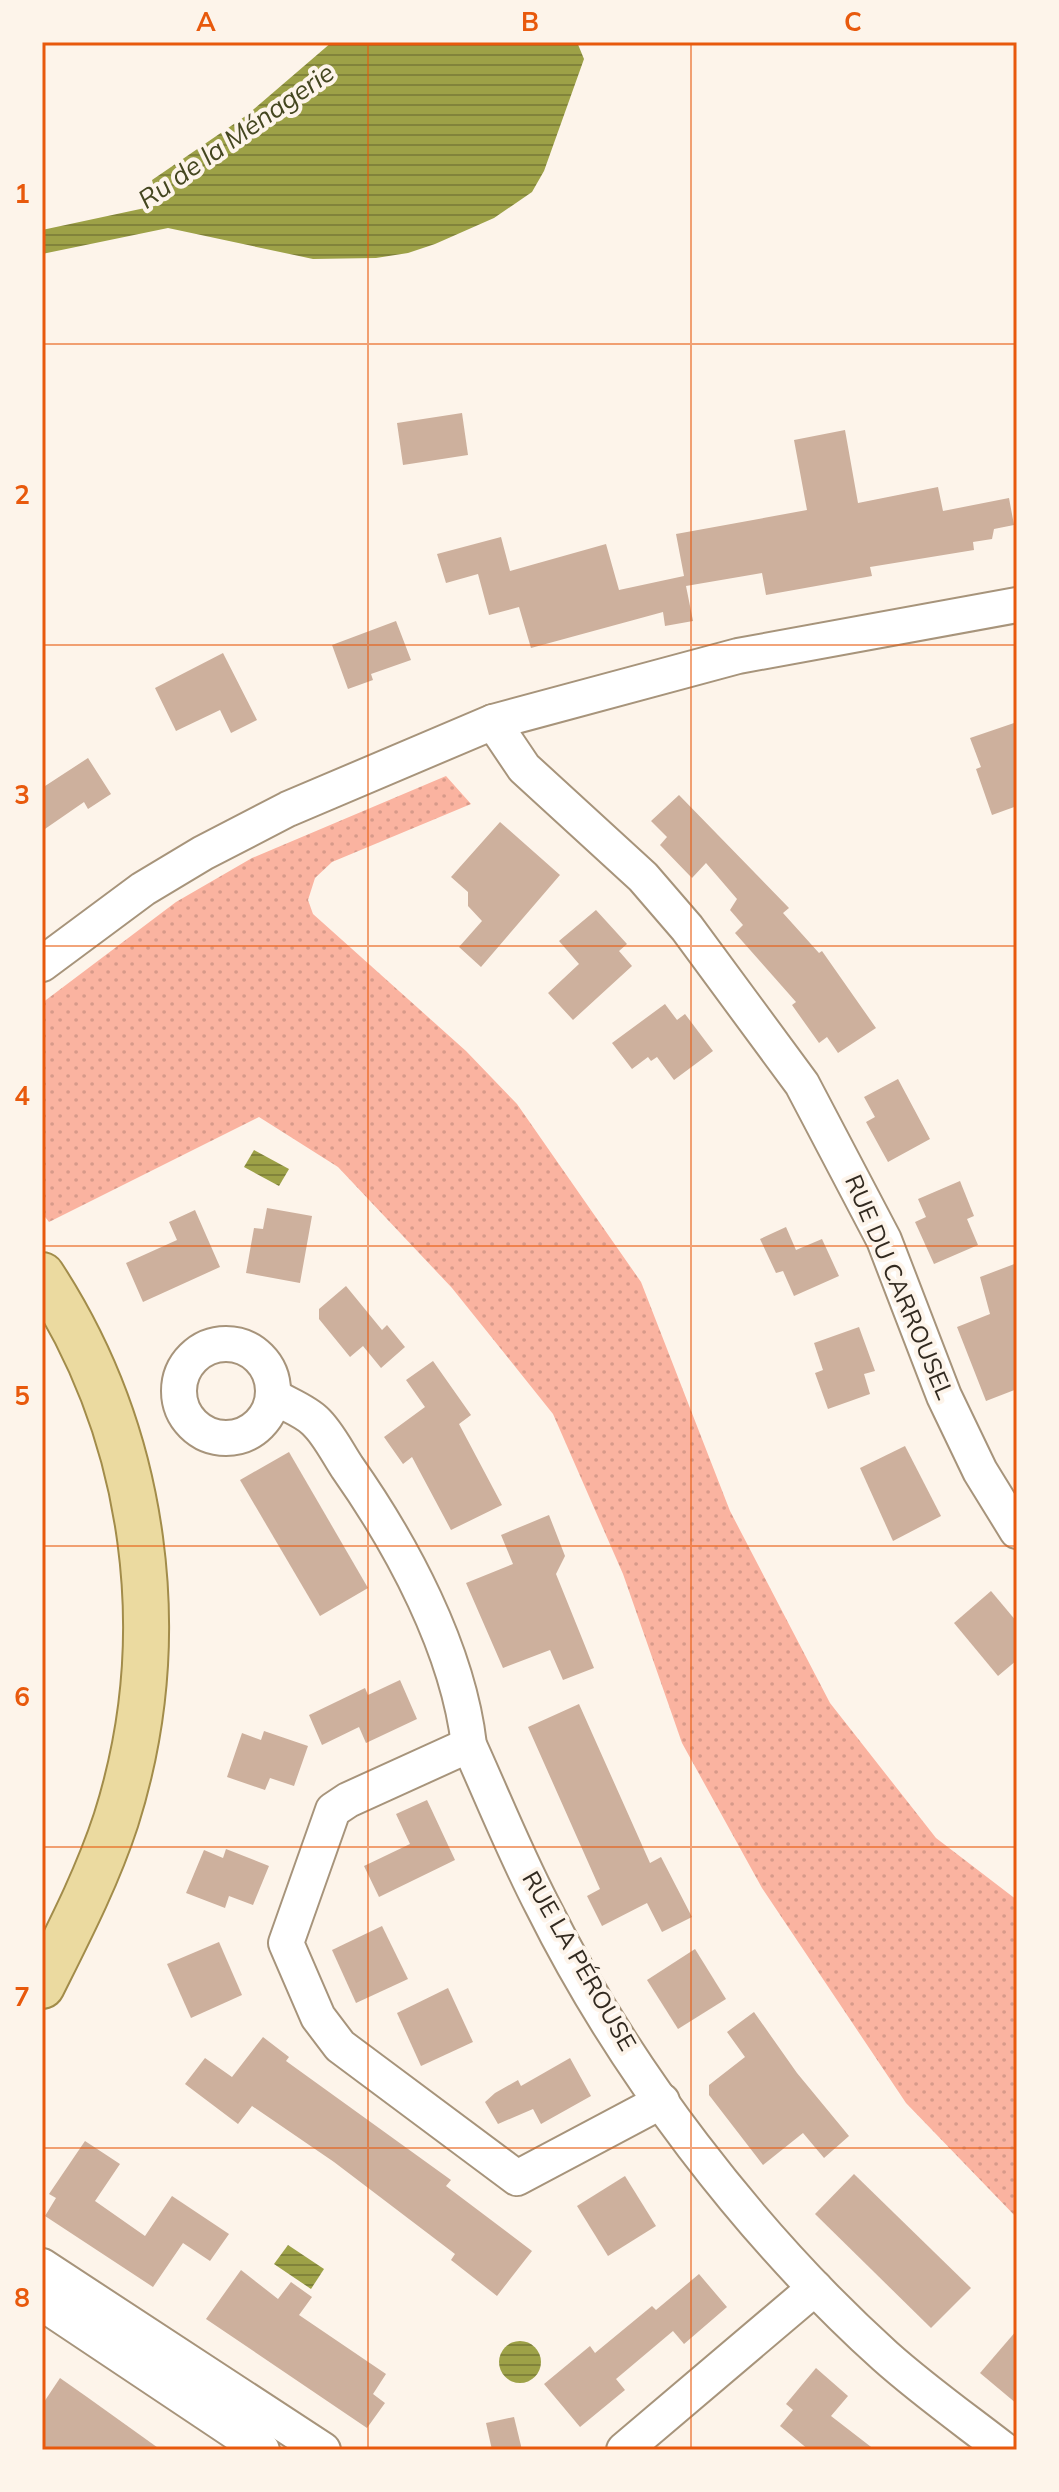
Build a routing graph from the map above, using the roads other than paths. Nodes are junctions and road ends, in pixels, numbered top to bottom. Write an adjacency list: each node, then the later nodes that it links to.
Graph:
1 (1017, 605): 2 (street)
2 (493, 722): 3 (street); 6 (street, RUE DU CARROUSEL)
3 (42, 964)
4 (42, 1275): 8 (main road)
5 (273, 1396): 7 (street, RUE LA PÉROUSE)
6 (1017, 1531)
7 (469, 1745): 9 (street, RUE LA PÉROUSE); 9 (street)
8 (42, 1986)
9 (662, 2101): 11 (street, RUE LA PÉROUSE)
10 (42, 2266): 14 (street)
11 (815, 2288): 15 (street); 16 (street, RUE LA PÉROUSE)
12 (42, 2303): 13 (street)
13 (262, 2450)
14 (323, 2450)
15 (624, 2450)
16 (1004, 2450)

